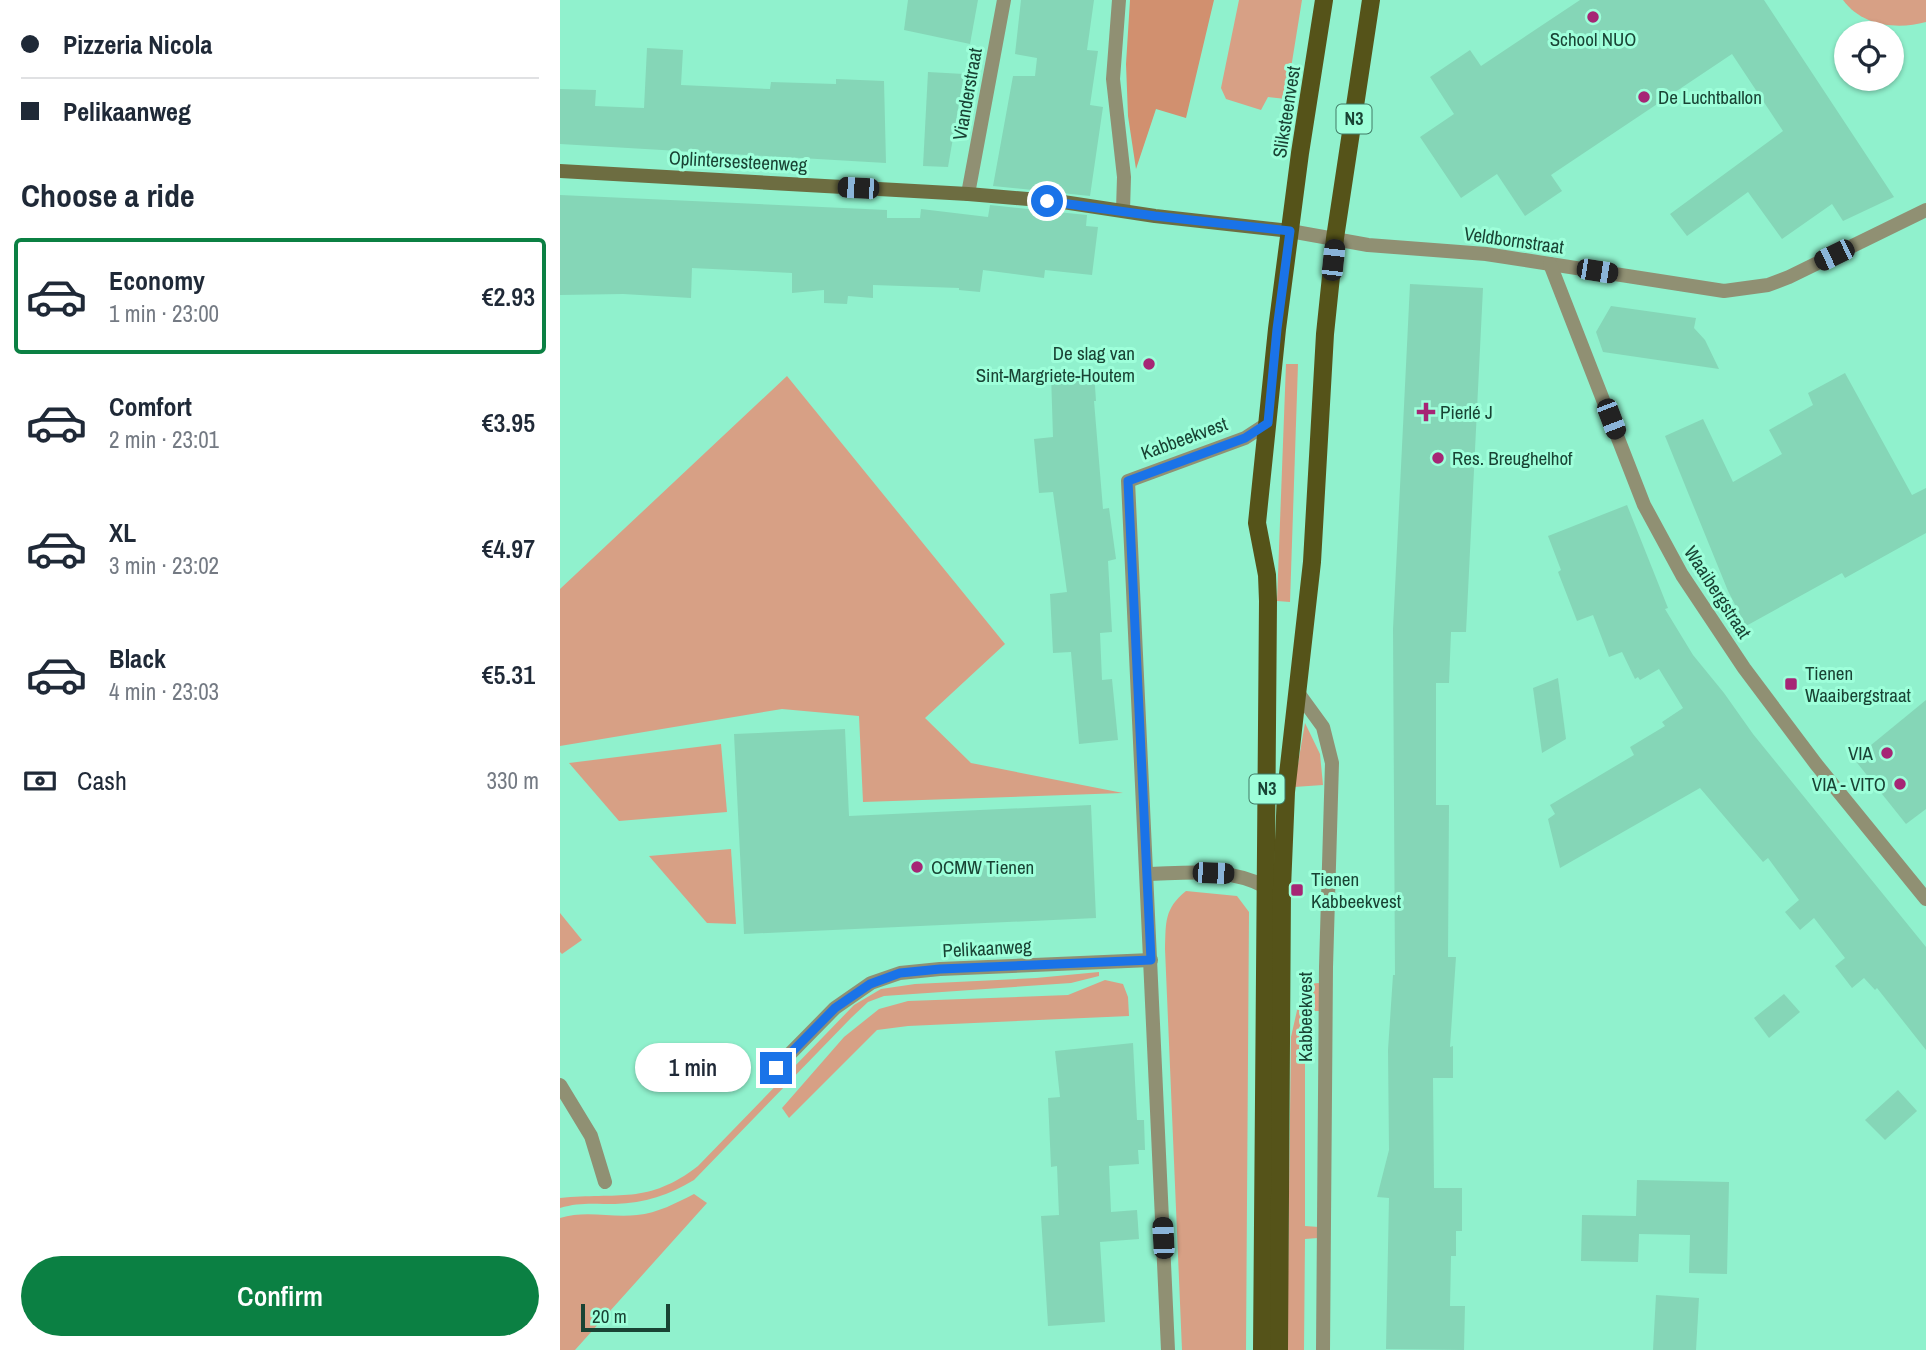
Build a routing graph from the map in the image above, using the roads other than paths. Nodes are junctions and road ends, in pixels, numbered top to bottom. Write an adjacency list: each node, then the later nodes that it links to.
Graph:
1 (1004, 0): 6 (street, Vianderstraat)
2 (1119, 0): 8 (street)
3 (1324, 0): 9 (main road, Sliksteenvest / N3)
4 (1371, 0): 10 (main road, N3)
5 (560, 171): 6 (street, Oplintersesteenweg)
6 (968, 194): 8 (street, Oplintersesteenweg)
7 (1926, 210): 11 (street, Veldbornstraat)
8 (1123, 211): 9 (street, Oplintersesteenweg)
9 (1290, 231): 10 (street, Veldbornstraat); 12 (main road, Kabbeekvest / N3)
10 (1335, 239): 11 (street, Veldbornstraat); 13 (main road, Kabbeekvest / N3)
11 (1550, 264): 16 (street, Waaibergstraat)
12 (1268, 423): 14 (street, Kabbeekvest); 15 (main road, Kabbeekvest / N3)
13 (1298, 694): 23 (main road, Kabbeekvest / N3); 24 (street, Kabbeekvest)
14 (1147, 874): 15 (street); 17 (street, Kabbeekvest)
15 (1266, 887): 22 (main road, Kabbeekvest / N3)
16 (1926, 899)
17 (1151, 960): 18 (street, Pelikaanweg); 21 (street, Kabbeekvest)
18 (776, 1068)
19 (560, 1085): 20 (street)
20 (605, 1182)
21 (1168, 1350)
22 (1262, 1350)
23 (1279, 1350)
24 (1324, 1350)

